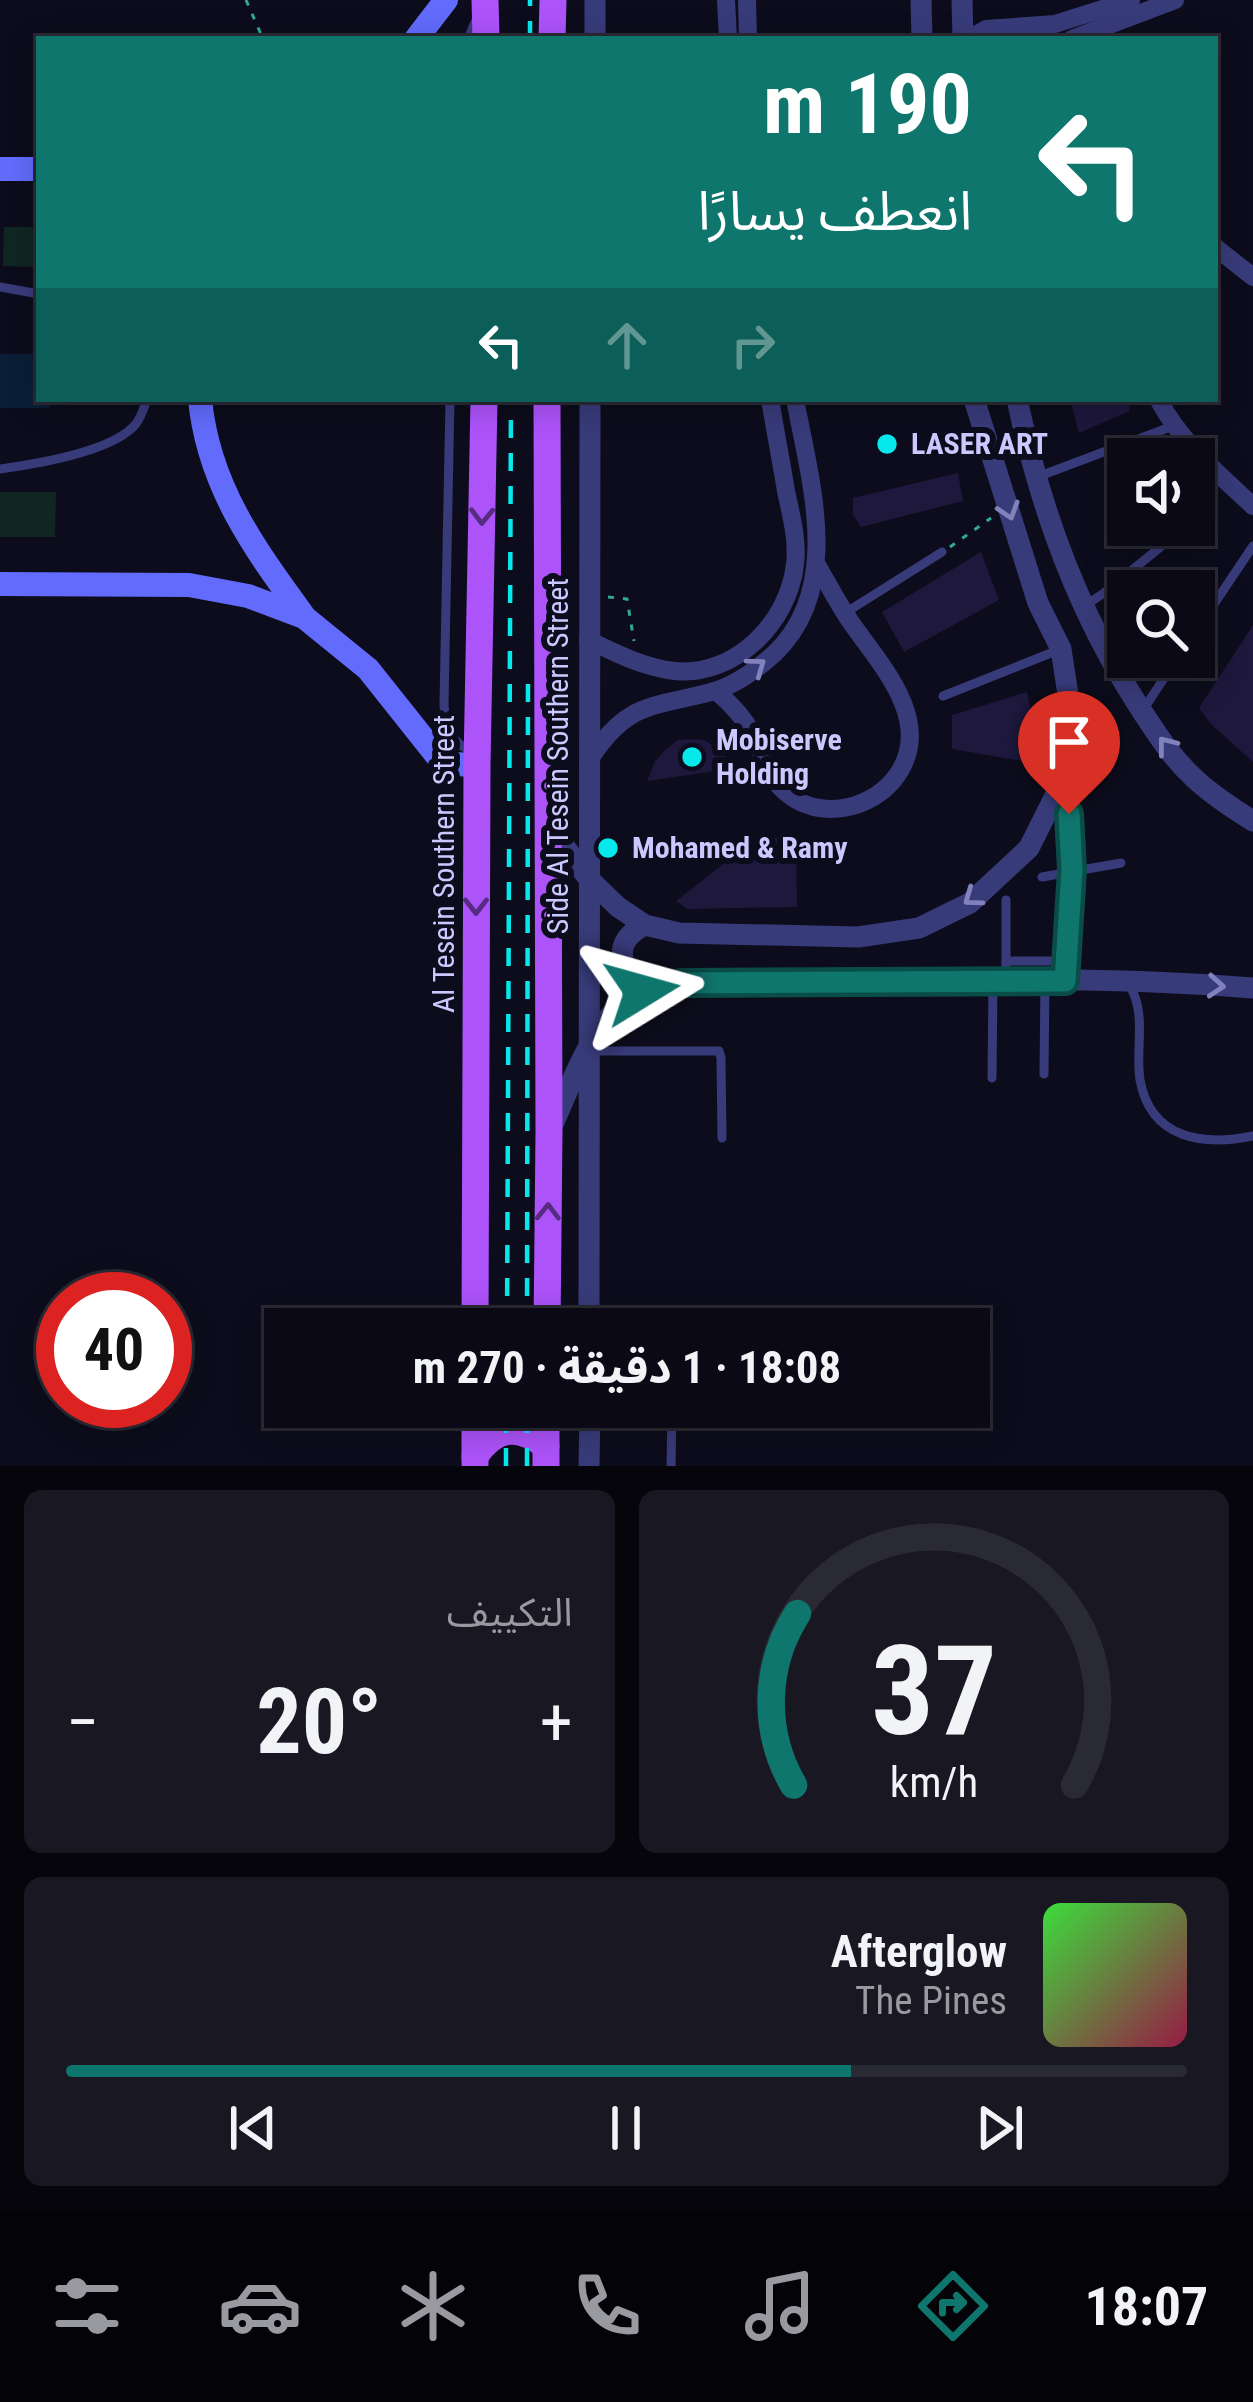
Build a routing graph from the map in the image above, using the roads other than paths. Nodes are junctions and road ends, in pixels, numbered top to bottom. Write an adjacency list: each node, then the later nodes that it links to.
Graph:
1 (446, 0): 11 (main road)
2 (484, 0): 12 (lane); 13 (main road)
3 (553, 0): 14 (main road)
4 (595, 0): 15 (street)
5 (727, 0): 16 (street)
6 (747, 0): 17 (street)
7 (921, 0): 18 (street)
8 (962, 0): 19 (street)
9 (1175, 0): 10 (street)
10 (1134, 7): 20 (street); 21 (street)
11 (418, 36)
12 (469, 36)
13 (486, 36)
14 (552, 36)
15 (595, 36)
16 (728, 36)
17 (748, 36)
18 (922, 36)
19 (966, 36)
20 (972, 36)
21 (1084, 36)
22 (0, 169): 23 (main road)
23 (36, 169)
24 (1218, 249): 25 (street)
25 (1253, 278)
26 (0, 287): 27 (lane)
27 (36, 293)
28 (146, 402): 42 (lane)
29 (200, 402): 49 (main road)
30 (450, 402): 63 (lane)
31 (484, 402): 63 (main road, Al Tesein Southern Street, one-way to 63)
32 (547, 402): 67 (main road)
33 (590, 402): 57 (street, Side Al Tesein Southern Street)
34 (770, 402): 41 (street)
35 (796, 402): 40 (street)
36 (975, 402): 58 (street, one-way to 58)
37 (1017, 402): 43 (street)
38 (1160, 402): 39 (street)
39 (1173, 426): 43 (lane); 44 (street)
40 (801, 430): 41 (street); 48 (street)
41 (776, 435): 57 (street)
42 (0, 469)
43 (1036, 478): 53 (street)
44 (1253, 506)
45 (1162, 546): 53 (lane)
46 (1253, 546): 52 (lane)
47 (942, 552): 54 (lane)
48 (817, 565): 54 (street); 60 (street, one-way to 48)
49 (274, 577): 51 (main road); 55 (main road)
50 (0, 584): 51 (main road)
51 (248, 596): 55 (main road)
52 (1215, 603)
53 (1083, 607): 56 (street)
54 (845, 613): 60 (street)
55 (304, 617): 63 (main road)
56 (1095, 633): 58 (street); 62 (street)
57 (588, 640): 64 (street, Side Al Tesein Southern Street)
58 (1061, 650): 61 (lane); 65 (street)
59 (1164, 678): 62 (lane)
60 (716, 691): 64 (street)
61 (943, 696)
62 (1142, 711): 66 (street, one-way to 62)
63 (477, 759): 87 (main road, Al Tesein Southern Street, one-way to 87)
64 (588, 762): 71 (street, Side Al Tesein Southern Street)
65 (1058, 790): 69 (lane); 73 (street, one-way to 73)
66 (1253, 821)
67 (547, 823): 71 (street); 84 (main road)
68 (1121, 862): 69 (lane)
69 (1072, 870): 70 (lane); 75 (lane)
70 (1042, 877)
71 (588, 878): 73 (street); 81 (street, Side Al Tesein Southern Street)
72 (1006, 900): 74 (lane)
73 (645, 925): 79 (street)
74 (1002, 974): 75 (street); 79 (street); 83 (lane)
75 (1059, 974): 76 (street); 82 (lane)
76 (1127, 981): 77 (street); 80 (lane)
77 (1156, 981): 78 (street, one-way to 78); 80 (lane)
78 (1253, 988)
79 (642, 991): 81 (street)
80 (1140, 1008): 85 (lane)
81 (588, 1051): 84 (street); 86 (lane); 89 (street, Side Al Tesein Southern Street)
82 (1044, 1074)
83 (992, 1078)
84 (549, 1132): 88 (main road, one-way to 84)
85 (1253, 1136)
86 (722, 1138)
87 (475, 1308)
88 (547, 1308)
89 (589, 1308)
90 (475, 1428): 94 (main road)
91 (590, 1428): 95 (street)
92 (672, 1428): 96 (lane)
93 (546, 1456): 94 (main road)
94 (475, 1461)
95 (589, 1466)
96 (671, 1466)

